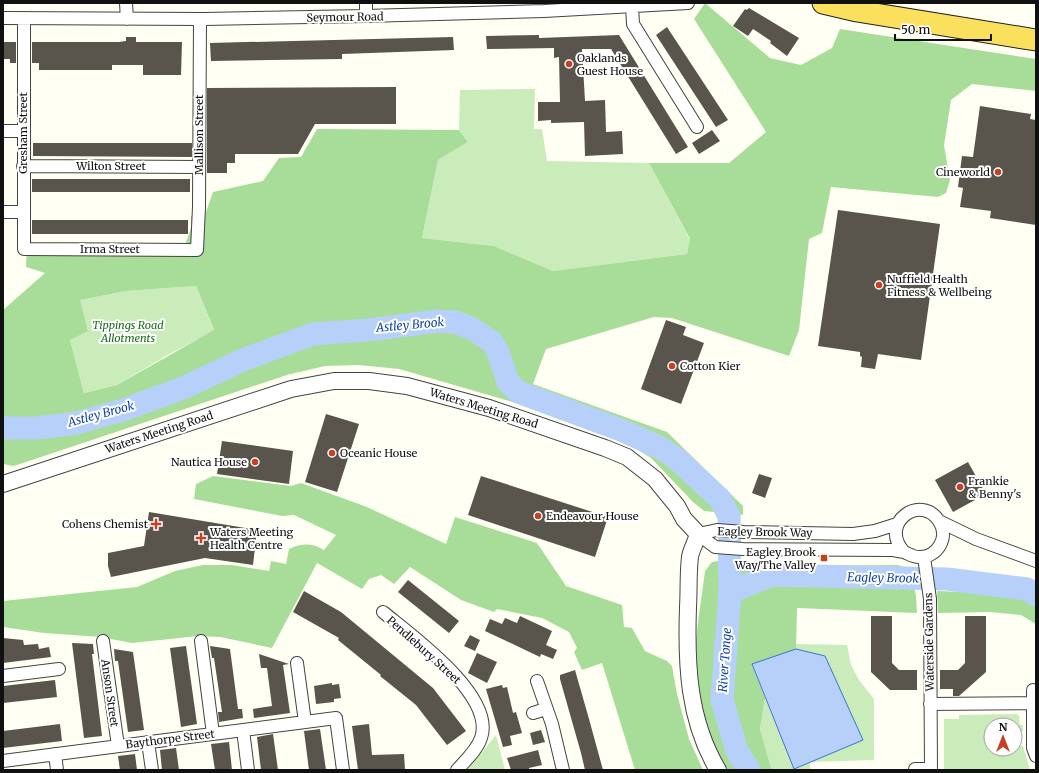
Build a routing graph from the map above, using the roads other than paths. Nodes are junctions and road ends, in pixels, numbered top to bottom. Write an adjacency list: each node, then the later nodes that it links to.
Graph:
1 (126, 3): 10 (street)
2 (366, 3): 7 (street)
3 (688, 3): 5 (street, Seymour Road)
4 (823, 3): 12 (highway)
5 (632, 6): 6 (street, Seymour Road); 13 (street)
6 (477, 8): 7 (street, Seymour Road)
7 (366, 16): 11 (street, Seymour Road)
8 (3, 18): 9 (street, Seymour Road)
9 (24, 18): 10 (street, Seymour Road); 15 (street, Gresham Street)
10 (127, 19): 11 (street, Seymour Road)
11 (200, 20): 17 (street, Mallison Street)
12 (1036, 40)
13 (697, 127)
14 (3, 131): 15 (street)
15 (23, 131): 16 (street, Gresham Street)
16 (23, 166): 17 (street, Wilton Street); 19 (street, Gresham Street)
17 (199, 167): 21 (street, Mallison Street)
18 (3, 212): 19 (street)
19 (23, 212): 20 (street, Gresham Street)
20 (24, 249): 21 (street, Irma Street)
21 (197, 250)
22 (3, 484): 25 (street, Waters Meeting Road)
23 (941, 522): 24 (street); 26 (street); 27 (street)
24 (897, 524): 25 (street, Eagley Brook Way); 28 (street)
25 (698, 534): 28 (street, Eagley Brook Way); 59 (street)
26 (976, 539): 27 (street); 29 (street)
27 (941, 544): 30 (street)
28 (904, 552): 30 (street)
29 (1036, 561)
30 (925, 563): 40 (street, Waterside Gardens)
31 (383, 612): 57 (street, Pendlebury Street)
32 (103, 641): 47 (street, Anson Street)
33 (201, 642): 45 (street)
34 (297, 663): 43 (street)
35 (59, 669): 36 (street)
36 (3, 676)
37 (537, 681): 41 (street)
38 (1033, 690): 39 (street)
39 (1033, 703): 40 (street, Waterside Gardens); 49 (street)
40 (930, 704): 52 (street, Waterside Gardens)
41 (546, 709): 42 (street); 58 (street)
42 (533, 714)
43 (305, 722): 44 (street, Baythorpe Street); 56 (street, Baythorpe Street)
44 (243, 730): 45 (street, Baythorpe Street); 55 (street)
45 (213, 734): 46 (street, Baythorpe Street)
46 (148, 742): 47 (street, Baythorpe Street); 54 (street)
47 (118, 746): 48 (street, Baythorpe Street)
48 (55, 754): 50 (street, Baythorpe Street); 53 (street)
49 (1036, 756)
50 (3, 761)
51 (915, 769): 52 (street, Waterside Gardens)
52 (931, 769)
53 (57, 770)
54 (152, 770)
55 (248, 770)
56 (343, 770)
57 (457, 770)
58 (563, 770)
59 (718, 770)

